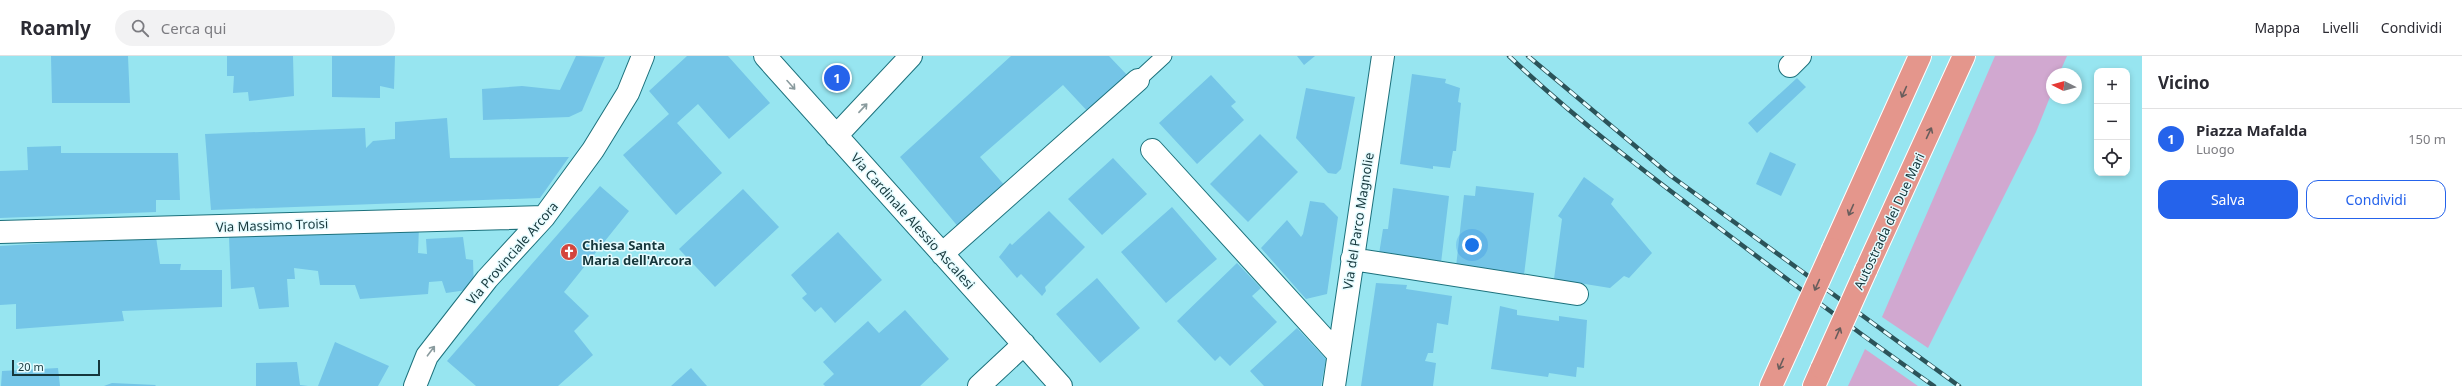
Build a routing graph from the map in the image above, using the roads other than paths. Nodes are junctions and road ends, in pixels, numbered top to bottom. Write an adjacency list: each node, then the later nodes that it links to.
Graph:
1 (643, 56): 11 (street, Via Provinciale Arcora)
2 (765, 56): 9 (street, Via Cardinale Alessio Ascalesi, one-way to 9)
3 (911, 56): 9 (street, one-way to 3)
4 (1164, 56): 8 (lane)
5 (1383, 56): 14 (street, Via del Parco Magnolie)
6 (1920, 56): 23 (highway, one-way to 23, bridge)
7 (1964, 56): 18 (highway, Autostrada dei Due Mari, one-way to 7, bridge)
8 (1138, 80): 13 (street)
9 (836, 136): 13 (street, Via Cardinale Alessio Ascalesi)
10 (1152, 150): 17 (street)
11 (544, 217): 12 (street, Via Massimo Troisi); 19 (street, Via Provinciale Arcora, one-way to 11)
12 (0, 232)
13 (942, 254): 16 (street, Via Cardinale Alessio Ascalesi)
14 (1352, 259): 15 (street); 17 (street, Via del Parco Magnolie)
15 (1576, 294)
16 (1024, 344): 20 (street); 21 (street, Via Cardinale Alessio Ascalesi)
17 (1338, 354): 22 (street, Via del Parco Magnolie)
18 (1818, 377)
19 (414, 386)
20 (979, 386)
21 (1061, 386)
22 (1334, 386)
23 (1771, 386)

